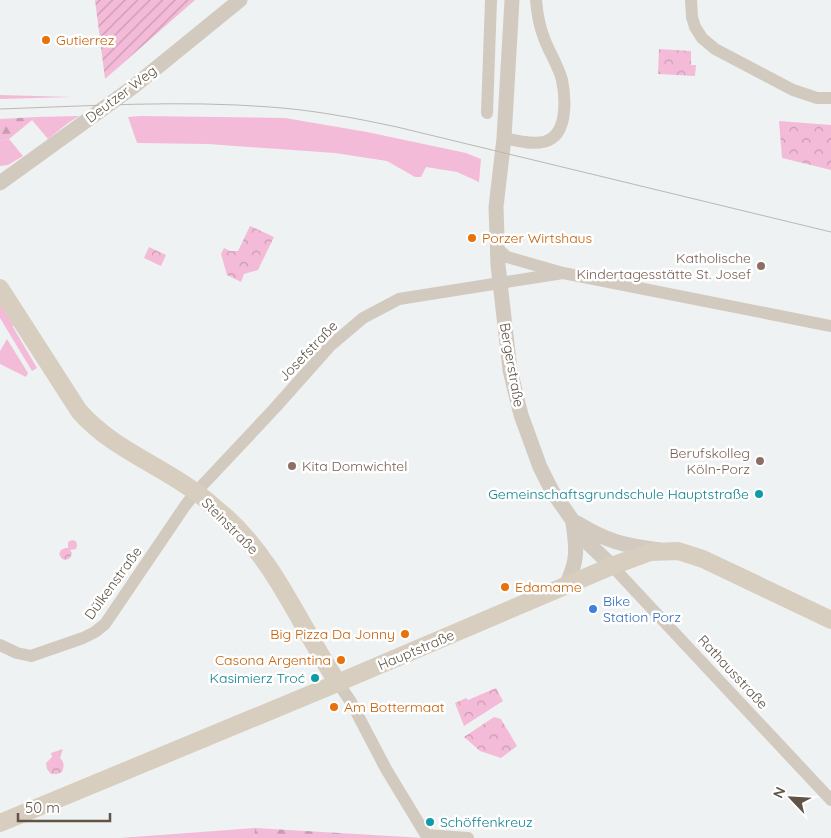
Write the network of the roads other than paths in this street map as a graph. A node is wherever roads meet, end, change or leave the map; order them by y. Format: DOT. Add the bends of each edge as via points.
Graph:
graph roads {
  1 [pos="240,0"];
  2 [pos="491,0"];
  3 [pos="512,0"];
  4 [pos="536,0"];
  5 [pos="691,0"];
  6 [pos="831,98"];
  7 [pos="487,114"];
  8 [pos="504,138"];
  9 [pos="0,183"];
  10 [pos="497,248"];
  11 [pos="563,273"];
  12 [pos="499,284"];
  13 [pos="0,288"];
  14 [pos="831,326"];
  15 [pos="196,492"];
  16 [pos="572,520"];
  17 [pos="664,550"];
  18 [pos="612,566"];
  19 [pos="565,587"];
  20 [pos="831,620"];
  21 [pos="0,645"];
  22 [pos="338,683"];
  23 [pos="831,800"];
  24 [pos="0,824"];
  25 [pos="468,838"];
  1 -- 9 [label="street, Deutzer Weg" via="133,87"];
  2 -- 7 [label="street"];
  3 -- 8 [label="street, Bergerstraße"];
  4 -- 8 [label="street" via="544,38 562,80 563,123 557,135 549,140 534,143"];
  5 -- 6 [label="street" via="694,27 715,48 793,90 817,98"];
  8 -- 10 [label="street, Bergerstraße" via="496,202"];
  10 -- 11 [label="street, Josefstraße" via="507,257"];
  10 -- 12 [label="street, Bergerstraße"];
  11 -- 12 [label="street, Josefstraße"];
  11 -- 14 [label="street, Josefstraße"];
  12 -- 15 [label="street, Josefstraße" via="399,299 363,318 330,346"];
  12 -- 16 [label="street, Bergerstraße" via="510,370 521,415 540,467"];
  13 -- 15 [label="main road, Steinstraße" via="91,425"];
  15 -- 21 [label="street, Dülkenstraße" via="111,616 95,632 31,656"];
  15 -- 22 [label="main road, Steinstraße" via="256,549"];
  16 -- 17 [label="street" via="616,542"];
  16 -- 18 [label="street, Bergerstraße" via="589,544"];
  16 -- 19 [label="street" via="576,560"];
  17 -- 18 [label="main road, Hauptstraße"];
  17 -- 20 [label="main road, Hauptstraße" via="703,559"];
  18 -- 19 [label="main road, Hauptstraße"];
  18 -- 23 [label="street, Rathausstraße"];
  19 -- 22 [label="main road, Hauptstraße"];
  22 -- 24 [label="main road, Hauptstraße"];
  22 -- 25 [label="street, Steinstraße" via="352,702 386,769 426,835"];
}
